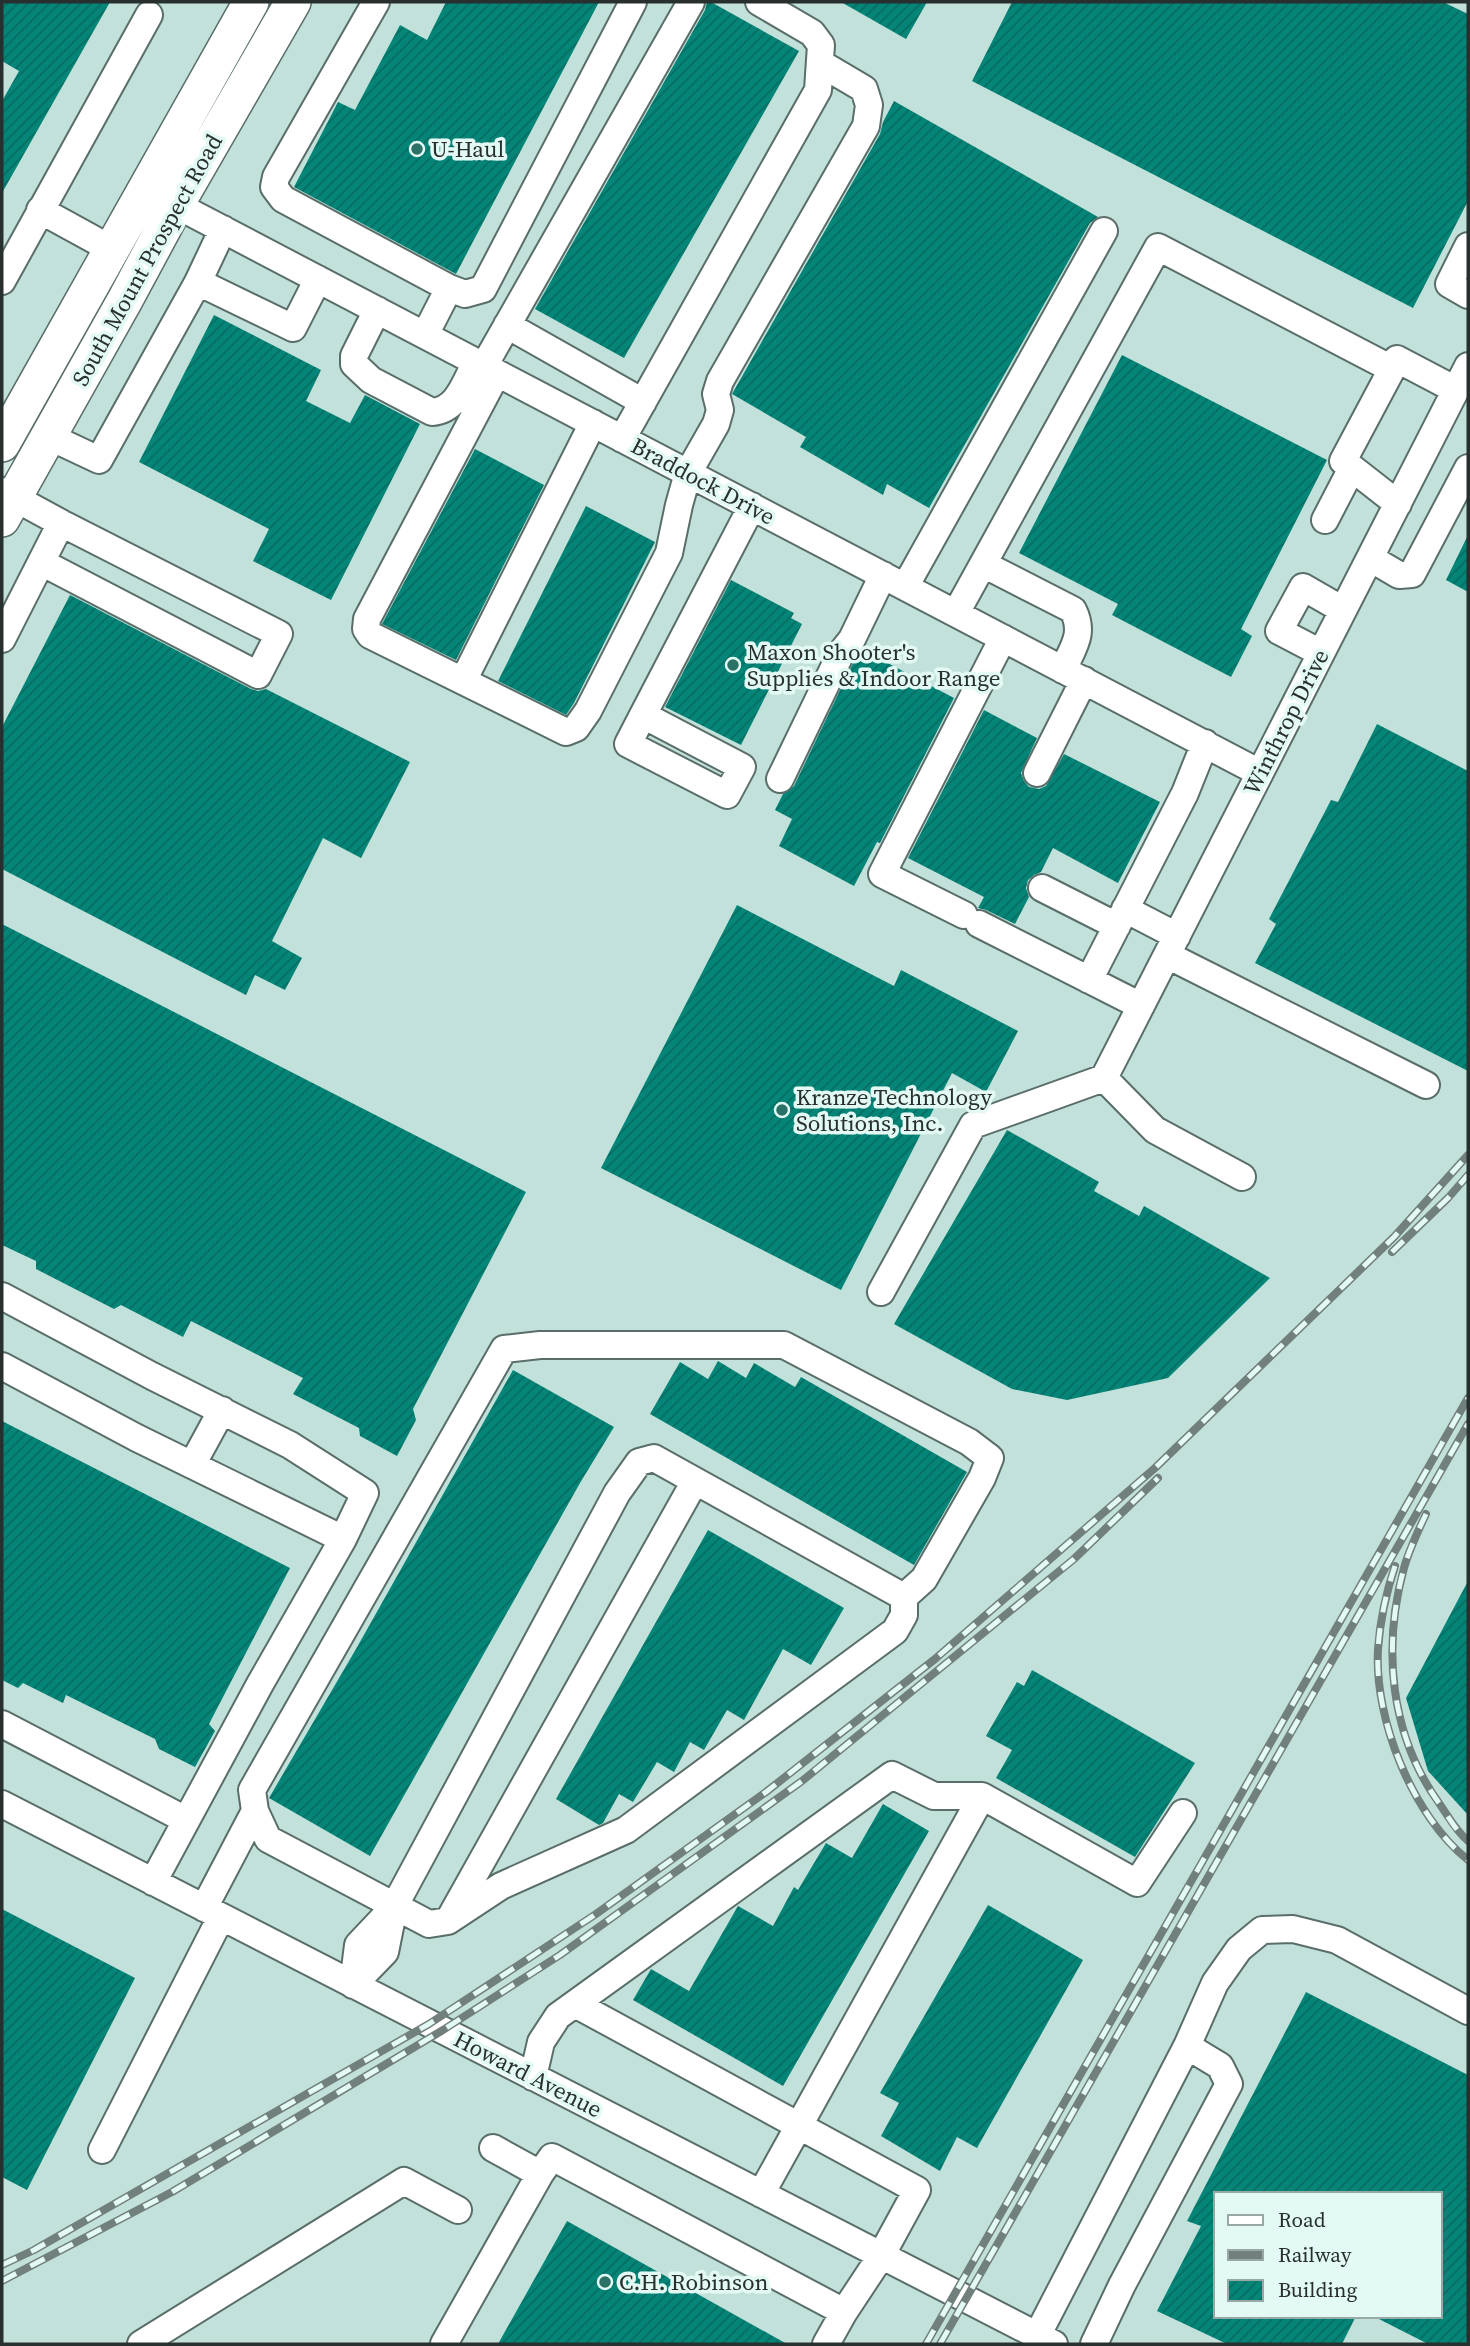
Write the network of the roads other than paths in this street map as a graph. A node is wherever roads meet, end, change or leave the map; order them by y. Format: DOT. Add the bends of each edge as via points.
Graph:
graph roads {
  1 [pos="251,2"];
  2 [pos="293,2"];
  3 [pos="376,2"];
  4 [pos="633,2"];
  5 [pos="691,2"];
  6 [pos="759,2"];
  7 [pos="149,15"];
  8 [pos="820,63"];
  9 [pos="145,189"];
  10 [pos="176,205"];
  11 [pos="40,210"];
  12 [pos="223,229"];
  13 [pos="1104,231"];
  14 [pos="1468,246"];
  15 [pos="111,249"];
  16 [pos="318,279"];
  17 [pos="2,281"];
  18 [pos="198,282"];
  19 [pos="449,288"];
  20 [pos="1468,295"];
  21 [pos="377,310"];
  22 [pos="507,326"];
  23 [pos="425,335"];
  24 [pos="1468,366"];
  25 [pos="486,367"];
  26 [pos="1392,369"];
  27 [pos="1459,397"];
  28 [pos="643,402"];
  29 [pos="593,423"];
  30 [pos="47,436"];
  31 [pos="622,439"];
  32 [pos="2,444"];
  33 [pos="1352,468"];
  34 [pos="1468,468"];
  35 [pos="688,473"];
  36 [pos="5,502"];
  37 [pos="1398,504"];
  38 [pos="752,506"];
  39 [pos="1325,520"];
  40 [pos="61,523"];
  41 [pos="1370,558"];
  42 [pos="41,562"];
  43 [pos="983,564"];
  44 [pos="895,581"];
  45 [pos="1343,610"];
  46 [pos="956,613"];
  47 [pos="1003,638"];
  48 [pos="2,639"];
  49 [pos="1321,653"];
  50 [pos="1074,675"];
  51 [pos="463,681"];
  52 [pos="1205,744"];
  53 [pos="1037,773"];
  54 [pos="1260,773"];
  55 [pos="780,779"];
  56 [pos="727,795"];
  57 [pos="1042,888"];
  58 [pos="1121,918"];
  59 [pos="1172,946"];
  60 [pos="1089,980"];
  61 [pos="1141,1006"];
  62 [pos="1104,1078"];
  63 [pos="1426,1085"];
  64 [pos="1241,1177"];
  65 [pos="881,1292"];
  66 [pos="2,1296"];
  67 [pos="2,1366"];
  68 [pos="222,1410"];
  69 [pos="192,1465"];
  70 [pos="695,1481"];
  71 [pos="343,1539"];
  72 [pos="905,1597"];
  73 [pos="2,1724"];
  74 [pos="982,1796"];
  75 [pos="2,1804"];
  76 [pos="255,1811"];
  77 [pos="1183,1814"];
  78 [pos="186,1820"];
  79 [pos="153,1882"];
  80 [pos="394,1907"];
  81 [pos="212,1912"];
  82 [pos="448,1921"];
  83 [pos="354,1985"];
  84 [pos="575,2004"];
  85 [pos="1468,2011"];
  86 [pos="1187,2046"];
  87 [pos="533,2077"];
  88 [pos="798,2127"];
  89 [pos="493,2148"];
  90 [pos="102,2150"];
  91 [pos="540,2174"];
  92 [pos="761,2194"];
  93 [pos="458,2210"];
  94 [pos="881,2256"];
  95 [pos="844,2312"];
  96 [pos="1046,2340"];
  97 [pos="141,2344"];
  98 [pos="444,2344"];
  99 [pos="826,2344"];
  100 [pos="1094,2344"];
  1 -- 9 [label="main road, South Mount Prospect Road"];
  2 -- 10 [label="main road, South Mount Prospect Road"];
  3 -- 19 [label="street" via="274,187 283,199"];
  4 -- 19 [label="street" via="483,289 465,294"];
  5 -- 22 [label="street"];
  6 -- 8 [label="street" via="812,33 821,45"];
  7 -- 11 [label="street"];
  8 -- 28 [label="street" via="818,90"];
  8 -- 35 [label="street" via="864,89 869,105 866,126 720,382 716,424"];
  9 -- 10 [label="street, Braddock Drive"];
  9 -- 15 [label="main road, South Mount Prospect Road"];
  10 -- 12 [label="street, Braddock Drive"];
  10 -- 30 [label="main road, South Mount Prospect Road"];
  11 -- 15 [label="street"];
  11 -- 17 [label="street"];
  12 -- 16 [label="street, Braddock Drive"];
  12 -- 18 [label="street"];
  13 -- 44 [label="street"];
  14 -- 20 [label="street" via="1449,284"];
  15 -- 32 [label="main road, South Mount Prospect Road"];
  16 -- 18 [label="street" via="293,328"];
  16 -- 21 [label="street, Braddock Drive"];
  18 -- 30 [label="street" via="99,460"];
  19 -- 23 [label="street"];
  21 -- 23 [label="street, Braddock Drive"];
  21 -- 25 [label="street" via="354,364 371,380 432,412 442,411 457,399"];
  22 -- 25 [label="street"];
  22 -- 28 [label="street"];
  23 -- 25 [label="street, Braddock Drive"];
  24 -- 27 [label="street, Winthrop Drive"];
  25 -- 29 [label="street, Braddock Drive"];
  25 -- 51 [label="street" via="477,412 366,629"];
  26 -- 27 [label="street" via="1397,359"];
  26 -- 33 [label="street" via="1343,461"];
  26 -- 43 [label="street" via="1158,247"];
  27 -- 37 [label="street, Winthrop Drive"];
  28 -- 31 [label="street"];
  29 -- 31 [label="street, Braddock Drive"];
  29 -- 51 [label="street"];
  30 -- 36 [label="main road, South Mount Prospect Road"];
  31 -- 35 [label="street, Braddock Drive"];
  33 -- 37 [label="street"];
  33 -- 39 [label="street"];
  34 -- 41 [label="street" via="1412,574 1399,575"];
  35 -- 38 [label="street, Braddock Drive"];
  35 -- 51 [label="street" via="670,553 576,728 566,732"];
  36 -- 40 [label="street"];
  37 -- 41 [label="street, Winthrop Drive"];
  38 -- 44 [label="street, Braddock Drive"];
  38 -- 56 [label="street" via="628,744"];
  40 -- 42 [label="street"];
  40 -- 42 [label="street" via="279,634 258,675"];
  41 -- 45 [label="street, Winthrop Drive"];
  42 -- 48 [label="street"];
  43 -- 46 [label="street"];
  43 -- 50 [label="street" via="1073,610 1079,623"];
  44 -- 46 [label="street, Braddock Drive"];
  44 -- 55 [label="street" via="841,653"];
  45 -- 49 [label="street, Winthrop Drive"];
  45 -- 49 [label="street" via="1303,587 1279,631"];
  46 -- 47 [label="street, Braddock Drive"];
  47 -- 50 [label="street, Braddock Drive"];
  47 -- 60 [label="street" via="882,874"];
  49 -- 54 [label="street, Winthrop Drive"];
  50 -- 52 [label="street, Braddock Drive"];
  50 -- 53 [label="street"];
  52 -- 54 [label="street, Braddock Drive"];
  52 -- 58 [label="street"];
  54 -- 59 [label="street, Winthrop Drive"];
  57 -- 58 [label="street"];
  58 -- 59 [label="street"];
  58 -- 60 [label="street"];
  59 -- 61 [label="street, Winthrop Drive"];
  59 -- 63 [label="street"];
  60 -- 61 [label="street"];
  61 -- 62 [label="street, Winthrop Drive"];
  62 -- 64 [label="street" via="1155,1130"];
  62 -- 65 [label="street" via="973,1125"];
  66 -- 68 [label="street"];
  67 -- 69 [label="street"];
  68 -- 69 [label="street"];
  68 -- 71 [label="street" via="290,1445 365,1493"];
  69 -- 71 [label="street"];
  70 -- 72 [label="street"];
  70 -- 80 [label="street" via="654,1458 639,1462 617,1493"];
  70 -- 82 [label="street"];
  71 -- 78 [label="street"];
  72 -- 76 [label="street" via="924,1579 982,1478 989,1458 969,1442 783,1345 504,1349 252,1790"];
  72 -- 82 [label="street" via="904,1615 895,1631 626,1830 501,1886"];
  73 -- 78 [label="street"];
  74 -- 77 [label="street" via="1138,1883"];
  74 -- 84 [label="street" via="934,1796 892,1775"];
  74 -- 88 [label="street"];
  75 -- 79 [label="street, Howard Avenue"];
  76 -- 80 [label="street" via="268,1839"];
  76 -- 81 [label="street"];
  78 -- 79 [label="street"];
  79 -- 81 [label="street, Howard Avenue"];
  80 -- 82 [label="street" via="429,1924"];
  80 -- 83 [label="street" via="385,1952"];
  81 -- 83 [label="street, Howard Avenue"];
  81 -- 90 [label="street"];
  83 -- 87 [label="street, Howard Avenue"];
  84 -- 87 [label="street" via="558,2016 541,2042"];
  84 -- 88 [label="street"];
  85 -- 86 [label="street" via="1337,1940 1293,1929 1262,1930 1239,1949 1215,1983"];
  86 -- 96 [label="street"];
  86 -- 100 [label="street" via="1220,2066 1229,2084"];
  87 -- 92 [label="street, Howard Avenue"];
  88 -- 92 [label="street"];
  88 -- 94 [label="street" via="917,2190"];
  89 -- 91 [label="street"];
  91 -- 95 [label="street" via="552,2157"];
  91 -- 98 [label="street"];
  92 -- 94 [label="street, Howard Avenue"];
  93 -- 97 [label="street" via="404,2181"];
  94 -- 95 [label="street"];
  94 -- 96 [label="street, Howard Avenue"];
  95 -- 99 [label="street"];
}
